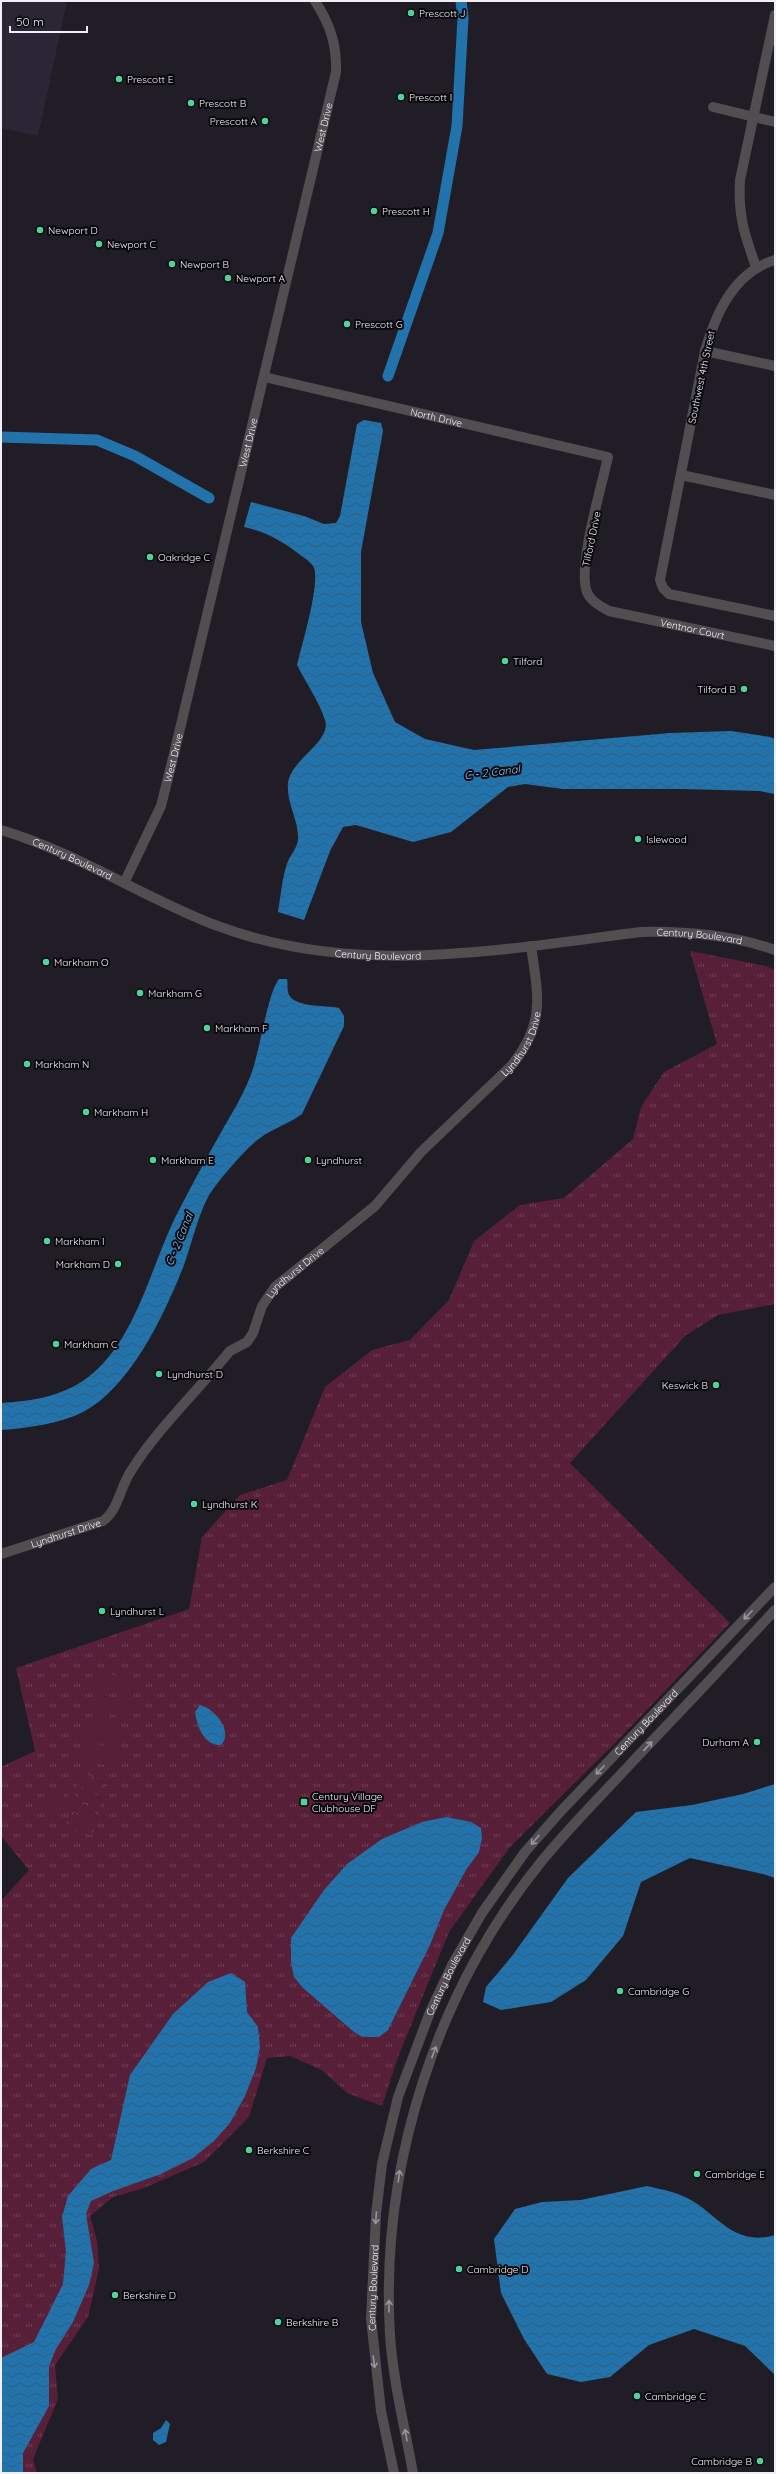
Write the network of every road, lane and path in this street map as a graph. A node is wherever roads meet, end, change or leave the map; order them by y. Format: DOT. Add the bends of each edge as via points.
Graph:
graph roads {
  1 [pos="315,1"];
  2 [pos="775,15"];
  3 [pos="713,107"];
  4 [pos="753,118"];
  5 [pos="775,122"];
  6 [pos="775,260"];
  7 [pos="756,267"];
  8 [pos="705,351"];
  9 [pos="775,366"];
  10 [pos="264,377"];
  11 [pos="608,457"];
  12 [pos="681,475"];
  13 [pos="775,495"];
  14 [pos="609,611"];
  15 [pos="775,616"];
  16 [pos="775,646"];
  17 [pos="1,830"];
  18 [pos="125,881"];
  19 [pos="531,946"];
  20 [pos="775,950"];
  21 [pos="1,1554"];
  22 [pos="775,1587"];
  23 [pos="775,1610"];
  24 [pos="394,2473"];
  25 [pos="413,2473"];
  1 -- 10 [label="street, West Drive" via="331,31 336,72"];
  2 -- 4 [label="street"];
  3 -- 4 [label="street"];
  4 -- 5 [label="street"];
  4 -- 7 [label="street" via="740,180 739,204 741,225"];
  6 -- 7 [label="street"];
  7 -- 8 [label="street, Southwest 4th Street" via="720,307"];
  8 -- 9 [label="street"];
  8 -- 12 [label="street, Southwest 4th Street"];
  10 -- 11 [label="street, North Drive"];
  10 -- 18 [label="street, West Drive" via="161,806"];
  11 -- 14 [label="street, Tilford Drive" via="584,570 587,593"];
  12 -- 13 [label="street"];
  12 -- 15 [label="street, Southwest 4th Street" via="660,574 663,588 669,594"];
  14 -- 16 [label="street, Ventnor Court"];
  17 -- 18 [label="street, Century Boulevard"];
  18 -- 19 [label="street, Century Boulevard" via="174,907 224,928 290,946 334,954 389,957"];
  19 -- 20 [label="street, Century Boulevard" via="641,932 674,931 731,939"];
  19 -- 21 [label="street, Lyndhurst Drive" via="537,1015 533,1034 512,1065 421,1152 375,1206 275,1287 262,1306 248,1342 230,1351 138,1459 110,1516 103,1521"];
  22 -- 24 [label="street, Century Boulevard, one-way" via="560,1810 525,1852 482,1913 452,1965 430,2012 398,2097 382,2164 376,2214 371,2319 381,2411"];
  25 -- 23 [label="street, Century Boulevard, one-way" via="391,2339 389,2307 394,2215 409,2131 447,2019 468,1974 498,1923 540,1863"];
}
